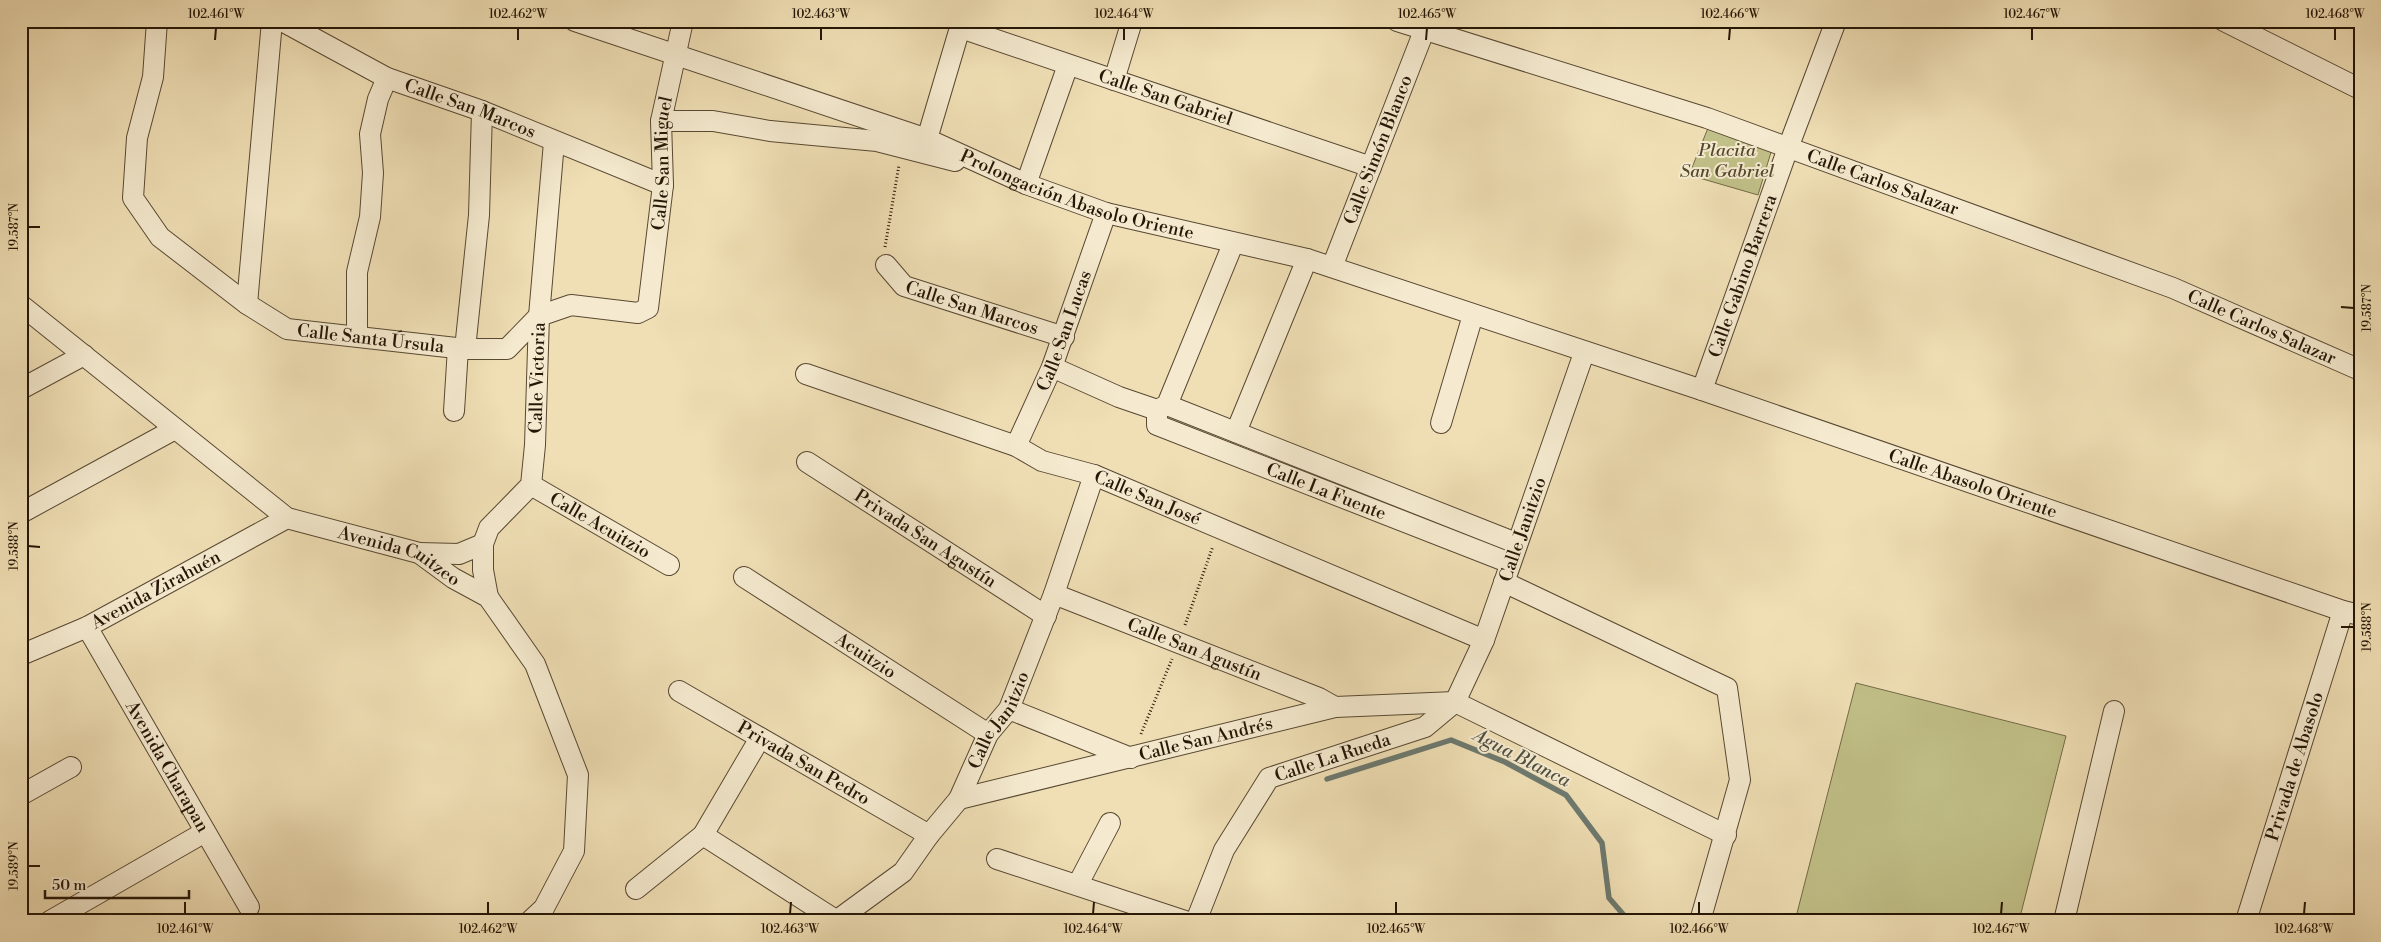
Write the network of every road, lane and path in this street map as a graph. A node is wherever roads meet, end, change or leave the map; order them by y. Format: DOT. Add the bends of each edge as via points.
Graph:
graph roads {
  1 [pos="157,21"];
  2 [pos="272,21"];
  3 [pos="282,21"];
  4 [pos="576,21"];
  5 [pos="683,21"];
  6 [pos="1132,21"];
  7 [pos="1397,21"];
  8 [pos="1836,21"];
  9 [pos="2224,21"];
  10 [pos="962,25"];
  11 [pos="1424,31"];
  12 [pos="674,53"];
  13 [pos="1068,65"];
  14 [pos="387,78"];
  15 [pos="1114,80"];
  16 [pos="2360,89"];
  17 [pos="482,111"];
  18 [pos="661,121"];
  19 [pos="927,139"];
  20 [pos="554,142"];
  21 [pos="1788,148"];
  22 [pos="903,149"];
  23 [pos="1371,167"];
  24 [pos="1001,172"];
  25 [pos="1026,184"];
  26 [pos="664,185"];
  27 [pos="1106,213"];
  28 [pos="1233,244"];
  29 [pos="1307,259"];
  30 [pos="886,265"];
  31 [pos="1332,267"];
  32 [pos="247,304"];
  33 [pos="21,305"];
  34 [pos="1473,315"];
  35 [pos="539,316"];
  36 [pos="357,336"];
  37 [pos="1064,337"];
  38 [pos="461,349"];
  39 [pos="1584,353"];
  40 [pos="84,355"];
  41 [pos="1052,367"];
  42 [pos="2360,370"];
  43 [pos="806,374"];
  44 [pos="21,389"];
  45 [pos="1702,390"];
  46 [pos="1162,408"];
  47 [pos="454,411"];
  48 [pos="1441,423"];
  49 [pos="175,429"];
  50 [pos="1236,432"];
  51 [pos="1016,446"];
  52 [pos="807,462"];
  53 [pos="1335,471"];
  54 [pos="1094,475"];
  55 [pos="531,485"];
  56 [pos="1326,491"];
  57 [pos="21,513"];
  58 [pos="287,518"];
  59 [pos="1516,543"];
  60 [pos="483,544"];
  61 [pos="419,553"];
  62 [pos="669,565"];
  63 [pos="1507,573"];
  64 [pos="744,576"];
  65 [pos="1054,594"];
  66 [pos="488,597"];
  67 [pos="2352,613"];
  68 [pos="1046,616"];
  69 [pos="87,627"];
  70 [pos="1484,640"];
  71 [pos="21,655"];
  72 [pos="679,691"];
  73 [pos="1455,702"];
  74 [pos="1335,707"];
  75 [pos="1009,709"];
  76 [pos="2114,711"];
  77 [pos="988,734"];
  78 [pos="760,738"];
  79 [pos="1131,758"];
  80 [pos="72,767"];
  81 [pos="21,795"];
  82 [pos="959,799"];
  83 [pos="1110,823"];
  84 [pos="206,832"];
  85 [pos="703,835"];
  86 [pos="929,835"];
  87 [pos="1726,835"];
  88 [pos="997,858"];
  89 [pos="1078,884"];
  90 [pos="636,889"];
  91 [pos="249,906"];
  92 [pos="50,921"];
  93 [pos="530,921"];
  94 [pos="836,921"];
  95 [pos="1184,921"];
  96 [pos="1196,921"];
  97 [pos="1700,921"];
  98 [pos="2064,921"];
  99 [pos="2246,921"];
  1 -- 32 [label="street, Calle Santa Úrsula" via="153,77 137,138 133,198 160,237"];
  2 -- 32 [label="street"];
  3 -- 14 [label="street, Calle San Marcos"];
  4 -- 12 [label="street, Prolongación Abasolo Oriente"];
  5 -- 12 [label="street, Calle San Miguel"];
  6 -- 15 [label="street"];
  7 -- 11 [label="street, Calle Carlos Salazar"];
  8 -- 21 [label="street, Calle Gabino Barrera"];
  9 -- 16 [label="street"];
  10 -- 13 [label="street, Calle San Gabriel"];
  10 -- 19 [label="street"];
  11 -- 21 [label="street, Calle Carlos Salazar" via="1706,118"];
  11 -- 23 [label="street, Calle Simón Blanco"];
  12 -- 18 [label="street, Calle San Miguel"];
  12 -- 19 [label="street, Prolongación Abasolo Oriente"];
  13 -- 15 [label="street, Calle San Gabriel"];
  13 -- 25 [label="street"];
  14 -- 17 [label="street, Calle San Marcos"];
  14 -- 36 [label="street" via="378,99 370,134 373,174 370,218 357,272"];
  15 -- 23 [label="street, Calle San Gabriel"];
  17 -- 20 [label="street, Calle San Marcos"];
  17 -- 38 [label="street" via="479,215"];
  18 -- 22 [label="street" via="713,120 770,132 877,141"];
  18 -- 26 [label="street, Calle San Miguel"];
  19 -- 24 [label="street, Prolongación Abasolo Oriente"];
  20 -- 26 [label="street, Calle San Marcos"];
  20 -- 35 [label="street, Calle Victoria"];
  21 -- 42 [label="street, Calle Carlos Salazar" via="2173,288"];
  21 -- 45 [label="street, Calle Gabino Barrera"];
  22 -- 24 [label="street"];
  22 -- 30 [label="path" via="884,239"];
  23 -- 31 [label="street, Calle Simón Blanco"];
  24 -- 25 [label="street, Prolongación Abasolo Oriente"];
  25 -- 27 [label="street, Prolongación Abasolo Oriente"];
  26 -- 35 [label="street, Calle San Miguel" via="648,308 638,313 571,305"];
  27 -- 28 [label="street, Prolongación Abasolo Oriente"];
  27 -- 37 [label="street, Calle San Lucas"];
  28 -- 29 [label="street, Prolongación Abasolo Oriente"];
  28 -- 46 [label="street"];
  29 -- 31 [label="street, Prolongación Abasolo Oriente"];
  29 -- 50 [label="street"];
  30 -- 37 [label="street, Calle San Marcos" via="904,286"];
  31 -- 34 [label="street, Prolongación Abasolo Oriente"];
  32 -- 36 [label="street, Calle Santa Úrsula" via="287,329"];
  33 -- 40 [label="street, Avenida Cuitzeo"];
  34 -- 39 [label="street, Prolongación Abasolo Oriente"];
  34 -- 48 [label="street"];
  35 -- 38 [label="street, Calle Santa Úrsula" via="507,349"];
  35 -- 55 [label="street, Calle Victoria"];
  36 -- 38 [label="street, Calle Santa Úrsula"];
  37 -- 41 [label="street, Calle San Lucas"];
  38 -- 47 [label="street"];
  39 -- 45 [label="street, Calle Abasolo Oriente"];
  39 -- 59 [label="street, Calle Janitzio"];
  40 -- 44 [label="street"];
  40 -- 49 [label="street, Avenida Cuitzeo"];
  41 -- 46 [label="street, Calle La Fuente" via="1119,397"];
  41 -- 51 [label="street, Calle San Lucas"];
  43 -- 51 [label="street, Calle San José"];
  45 -- 67 [label="street, Calle Abasolo Oriente"];
  46 -- 50 [label="street, Calle La Fuente"];
  46 -- 56 [label="street, Calle La Fuente" via="1157,424"];
  49 -- 57 [label="street"];
  49 -- 58 [label="street, Avenida Cuitzeo"];
  50 -- 53 [label="street, Calle La Fuente"];
  51 -- 54 [label="street, Calle San José" via="1042,461"];
  52 -- 68 [label="street, Privada San Agustín"];
  53 -- 56 [label="street"];
  53 -- 59 [label="street, Calle La Fuente"];
  54 -- 65 [label="street, Calle Janitzio"];
  54 -- 70 [label="street, Calle San José"];
  55 -- 60 [label="street" via="490,528"];
  55 -- 62 [label="street, Calle Acuitzio"];
  56 -- 63 [label="street, Calle La Fuente"];
  58 -- 61 [label="street, Avenida Cuitzeo"];
  58 -- 69 [label="street, Avenida Zirahuén"];
  59 -- 63 [label="street, Calle Janitzio"];
  60 -- 61 [label="street" via="459,554"];
  60 -- 66 [label="street"];
  61 -- 66 [label="street, Avenida Cuitzeo" via="453,578"];
  63 -- 70 [label="street, Calle Janitzio"];
  63 -- 87 [label="street, Calle La Fuente" via="1727,688 1740,780"];
  64 -- 77 [label="street, Acuitzio"];
  65 -- 68 [label="street, Calle Janitzio"];
  65 -- 74 [label="street, Calle San Agustín" via="1302,691"];
  66 -- 93 [label="street, Avenida Cuitzeo" via="535,664 578,775 574,851 544,908"];
  67 -- 99 [label="street, Privada de Abasolo"];
  68 -- 75 [label="street, Calle Janitzio"];
  69 -- 71 [label="street, Avenida Zirahuén"];
  69 -- 84 [label="street, Avenida Charapan"];
  70 -- 73 [label="street, Calle Janitzio"];
  72 -- 78 [label="street, Privada San Pedro"];
  73 -- 74 [label="street, Calle San Andrés"];
  73 -- 87 [label="street"];
  73 -- 96 [label="street, Calle La Rueda" via="1425,728 1269,778 1224,850"];
  74 -- 79 [label="street, Calle San Andrés"];
  75 -- 77 [label="street, Calle Janitzio"];
  75 -- 79 [label="street"];
  76 -- 98 [label="street"];
  77 -- 82 [label="street, Calle Janitzio"];
  78 -- 85 [label="street"];
  78 -- 86 [label="street, Privada San Pedro"];
  79 -- 82 [label="street, Calle San Andrés"];
  80 -- 81 [label="street"];
  82 -- 86 [label="street, Calle Janitzio"];
  83 -- 89 [label="street"];
  84 -- 91 [label="street, Avenida Charapan"];
  84 -- 92 [label="street"];
  85 -- 90 [label="street"];
  85 -- 94 [label="street"];
  86 -- 94 [label="street, Calle Janitzio" via="903,872"];
  87 -- 97 [label="street"];
  88 -- 89 [label="street"];
  89 -- 95 [label="street"];
}
